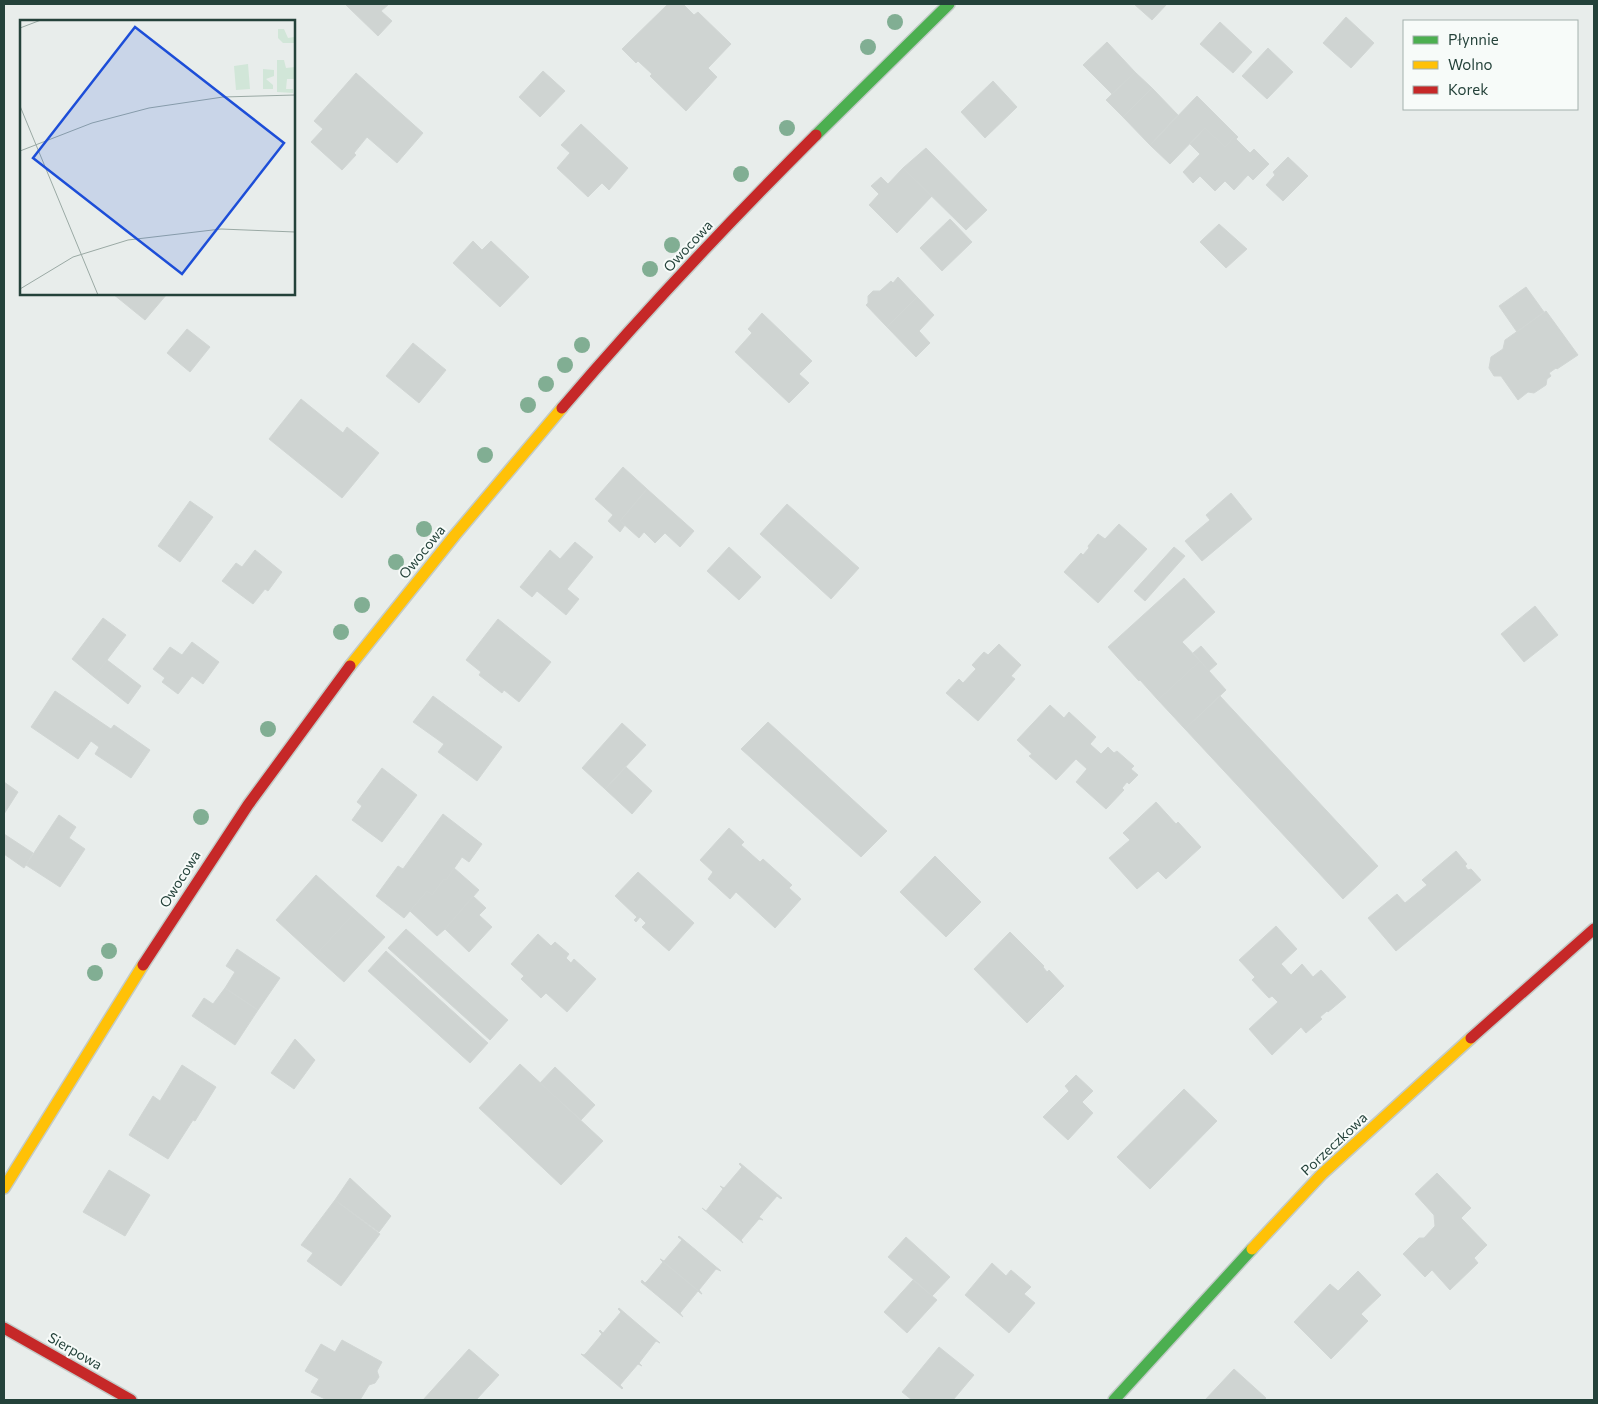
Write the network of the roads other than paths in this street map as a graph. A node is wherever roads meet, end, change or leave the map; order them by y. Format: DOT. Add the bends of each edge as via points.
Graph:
graph roads {
  1 [pos="949,4"];
  2 [pos="1594,929"];
  3 [pos="4,1188"];
  4 [pos="4,1328"];
  5 [pos="132,1400"];
  6 [pos="1114,1400"];
  1 -- 3 [label="street, Owocowa" via="706,247 514,463 374,635 284,754 209,861"];
  2 -- 6 [label="street, Porzeczkowa" via="1322,1174"];
  4 -- 5 [label="street, Sierpowa"];
}
